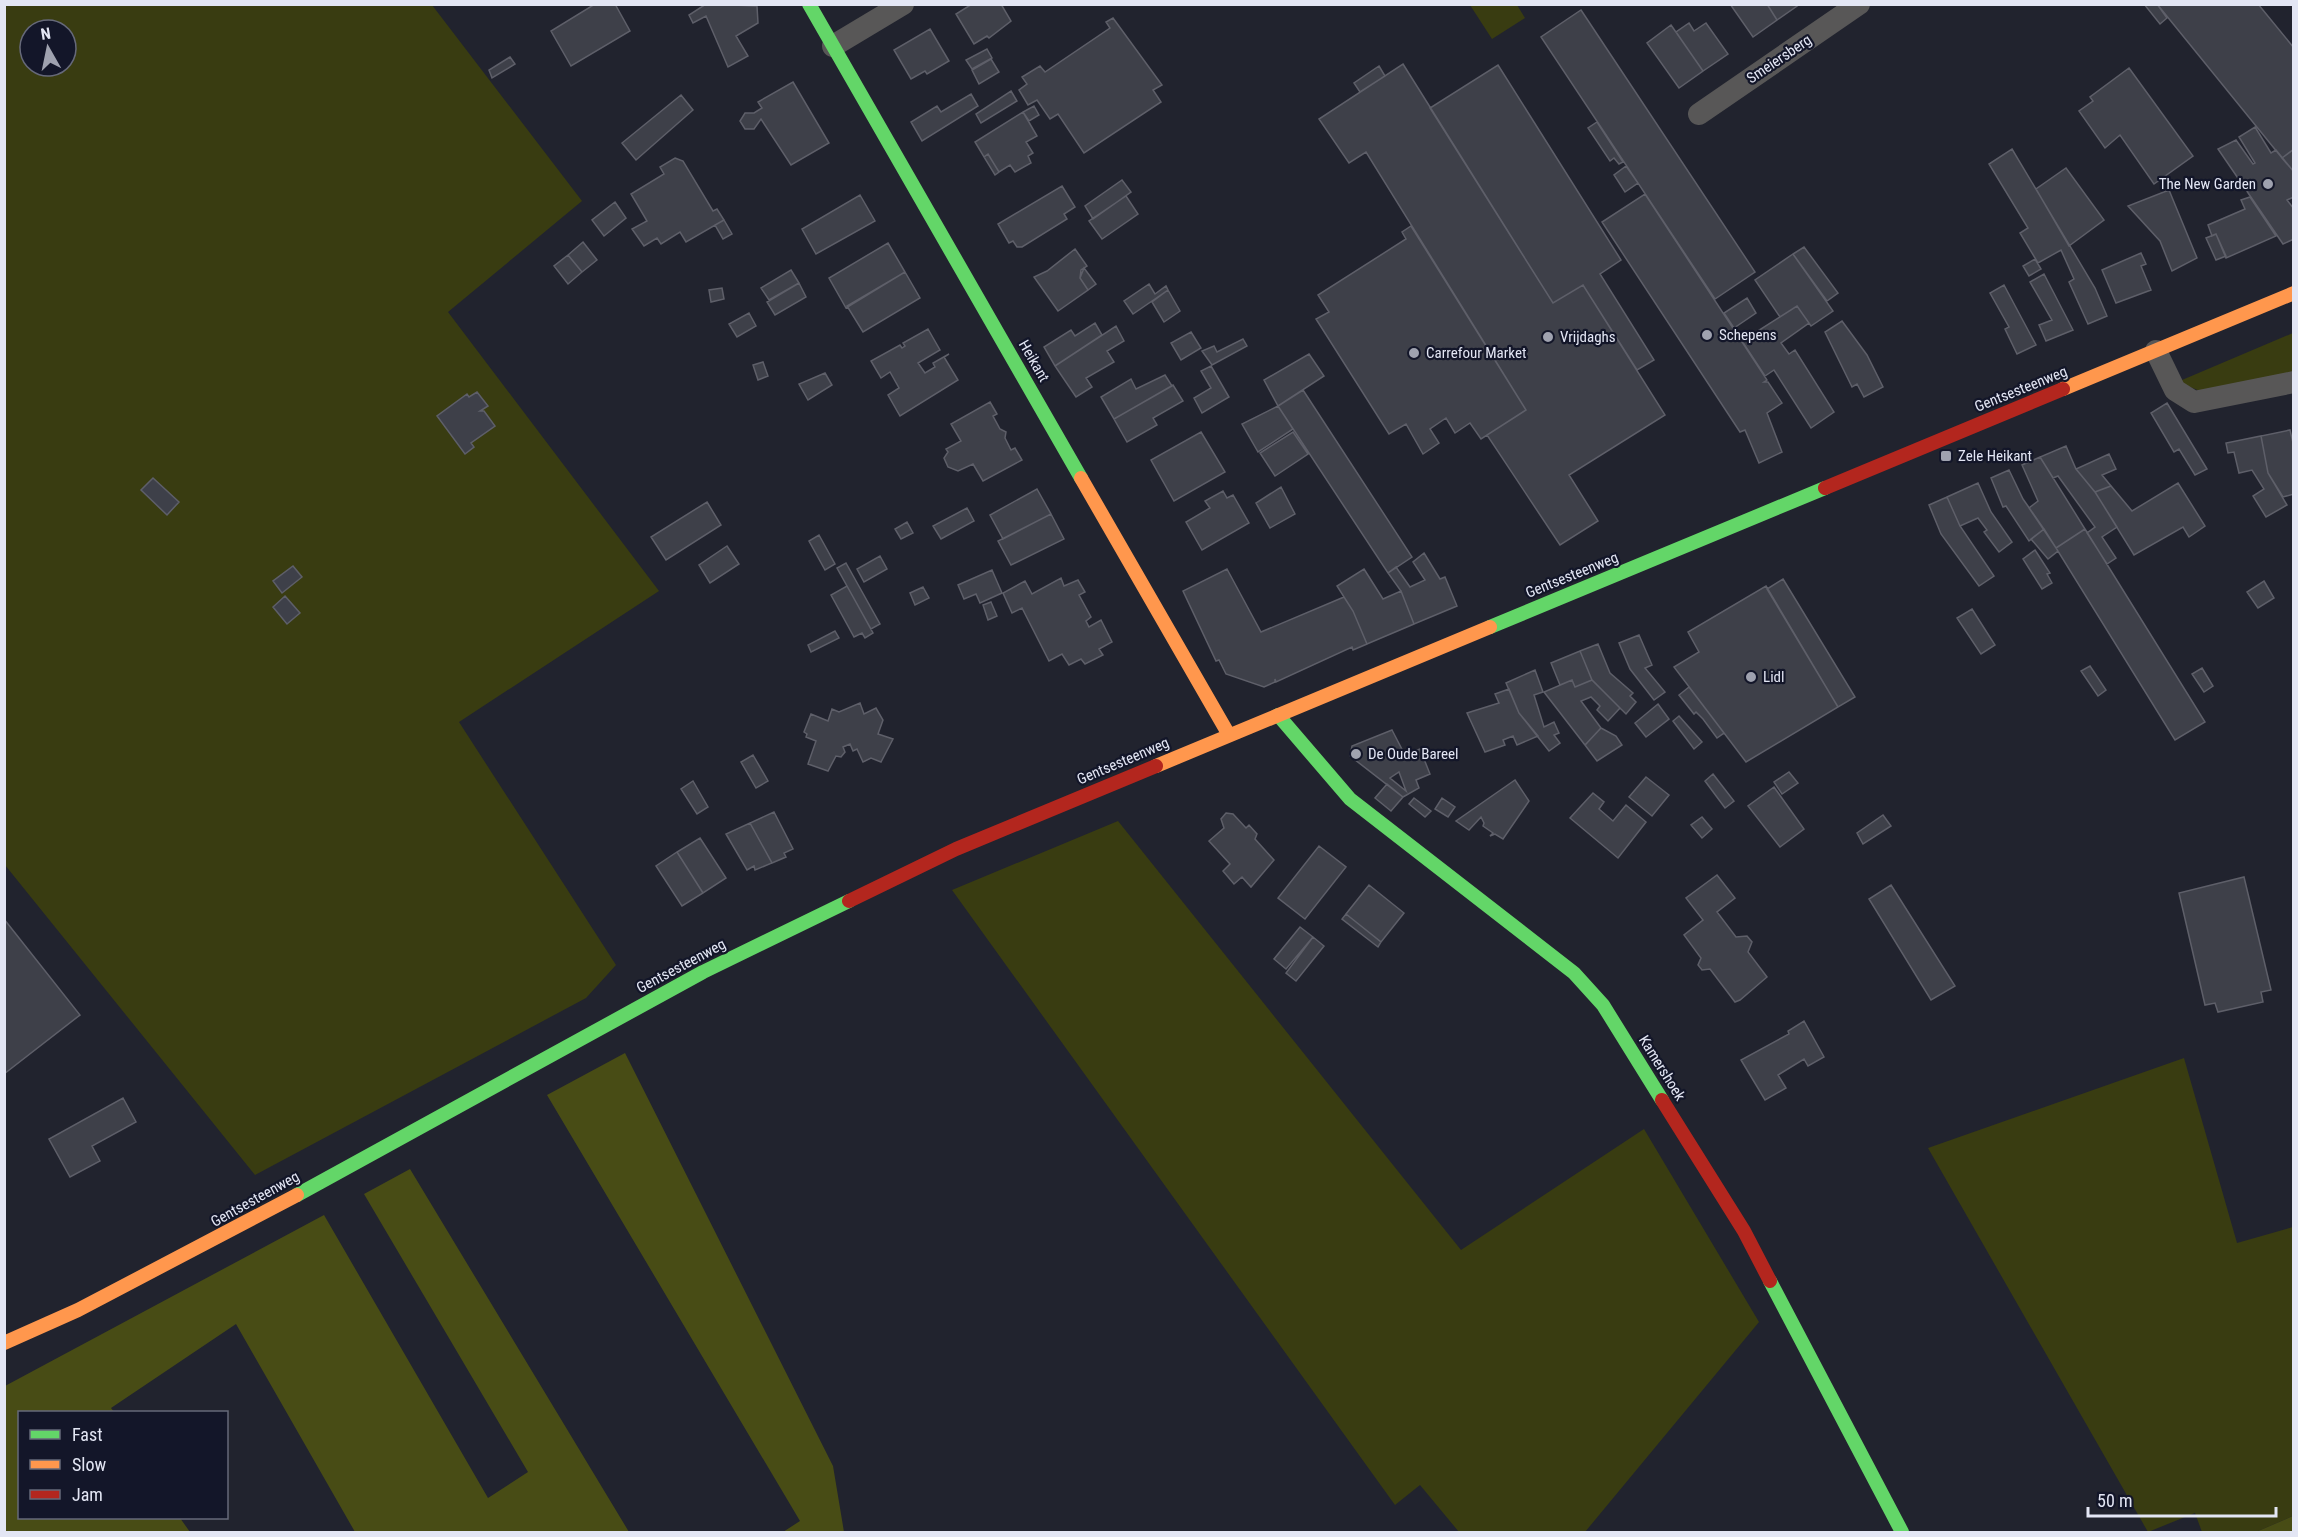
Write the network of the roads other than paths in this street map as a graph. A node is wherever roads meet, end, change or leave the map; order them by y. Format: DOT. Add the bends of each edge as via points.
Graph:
graph roads {
  1 [pos="809,4"];
  2 [pos="903,4"];
  3 [pos="1859,4"];
  4 [pos="833,46"];
  5 [pos="1699,114"];
  6 [pos="2294,293"];
  7 [pos="2156,351"];
  8 [pos="2294,382"];
  9 [pos="1278,715"];
  10 [pos="1229,735"];
  11 [pos="4,1343"];
  12 [pos="1902,1533"];
  1 -- 4 [label="main road, Heikant"];
  2 -- 4 [label="street"];
  3 -- 5 [label="street, Smeiersberg"];
  4 -- 10 [label="main road, Heikant"];
  6 -- 7 [label="main road, Gentsesteenweg"];
  7 -- 8 [label="street" via="2175,390 2194,402"];
  7 -- 9 [label="main road, Gentsesteenweg"];
  9 -- 10 [label="main road, Gentsesteenweg"];
  9 -- 12 [label="main road, Kamershoek" via="1350,799 1574,973 1603,1005 1744,1231"];
  10 -- 11 [label="main road, Gentsesteenweg" via="956,849 703,972 228,1233"];
}
